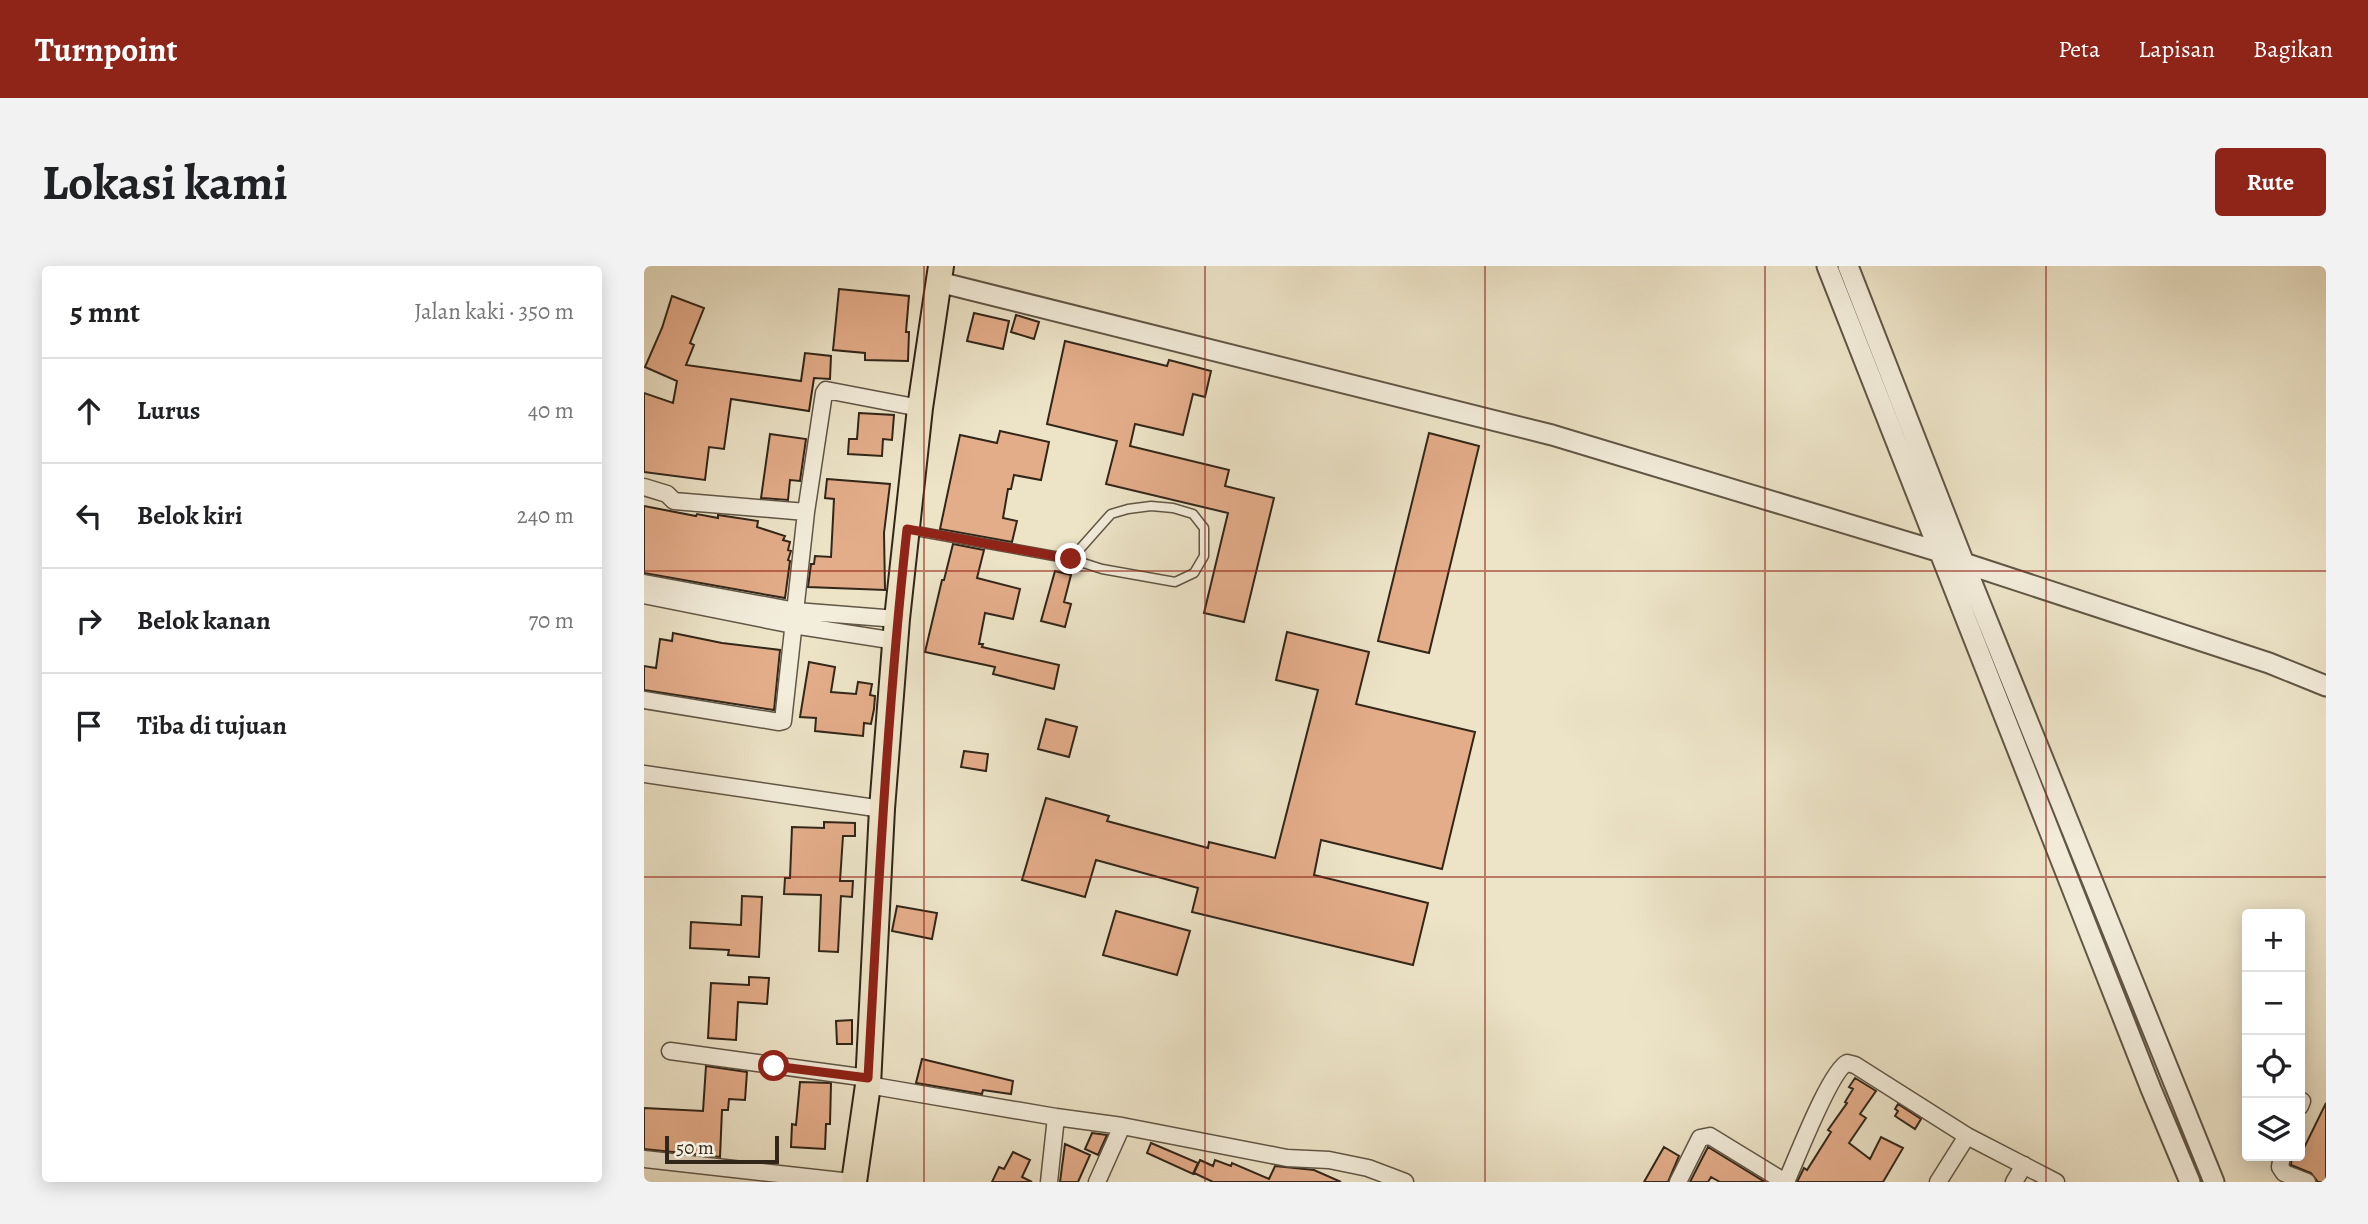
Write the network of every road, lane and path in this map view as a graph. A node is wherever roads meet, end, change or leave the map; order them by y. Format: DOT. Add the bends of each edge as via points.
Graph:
graph roads {
  1 [pos="1826,266"];
  2 [pos="1848,266"];
  3 [pos="940,274"];
  4 [pos="919,408"];
  5 [pos="644,487"];
  6 [pos="806,512"];
  7 [pos="907,529"];
  8 [pos="1937,551"];
  9 [pos="1071,559"];
  10 [pos="1964,563"];
  11 [pos="644,583"];
  12 [pos="644,595"];
  13 [pos="794,618"];
  14 [pos="897,630"];
  15 [pos="2326,686"];
  16 [pos="644,700"];
  17 [pos="644,775"];
  18 [pos="882,809"];
  19 [pos="670,1051"];
  20 [pos="868,1081"];
  21 [pos="1056,1117"];
  22 [pos="1122,1126"];
  23 [pos="1967,1136"];
  24 [pos="644,1159"];
  25 [pos="2281,1161"];
  26 [pos="2024,1165"];
  27 [pos="1365,1175"];
  28 [pos="853,1182"];
  29 [pos="1049,1182"];
  30 [pos="1097,1182"];
  31 [pos="1405,1182"];
  32 [pos="1678,1182"];
  33 [pos="1786,1182"];
  34 [pos="1937,1182"];
  35 [pos="2014,1182"];
  36 [pos="2056,1182"];
  37 [pos="2190,1182"];
  38 [pos="2214,1182"];
  39 [pos="2307,1182"];
  1 -- 8 [label="street"];
  2 -- 10 [label="street"];
  3 -- 4 [label="main road"];
  3 -- 8 [label="street" via="1552,435"];
  4 -- 6 [label="street" via="825,391"];
  4 -- 7 [label="main road"];
  5 -- 6 [label="street" via="674,501"];
  6 -- 13 [label="street"];
  7 -- 9 [label="lane"];
  7 -- 14 [label="main road"];
  8 -- 10 [label="street"];
  8 -- 37 [label="street"];
  9 -- 9 [label="lane" via="1175,582 1194,573 1204,556 1204,528 1194,514 1151,506 1128,509 1111,514"];
  10 -- 15 [label="street"];
  10 -- 38 [label="street"];
  11 -- 13 [label="street"];
  12 -- 13 [label="street"];
  13 -- 14 [label="street"];
  13 -- 14 [label="street"];
  13 -- 16 [label="street" via="781,722"];
  14 -- 18 [label="main road"];
  17 -- 18 [label="street"];
  18 -- 20 [label="main road"];
  19 -- 20 [label="street"];
  20 -- 21 [label="street"];
  20 -- 28 [label="main road"];
  21 -- 22 [label="street"];
  21 -- 29 [label="street"];
  22 -- 27 [label="street" via="1287,1158 1329,1160"];
  22 -- 30 [label="street"];
  23 -- 26 [label="street"];
  23 -- 33 [label="street" via="1847,1063 1840,1067 1822,1101"];
  23 -- 34 [label="street"];
  24 -- 28 [label="street"];
  25 -- 39 [label="street" via="2284,1173"];
  26 -- 35 [label="street"];
  26 -- 36 [label="street"];
  27 -- 31 [label="street"];
  32 -- 33 [label="street" via="1700,1138 1710,1136"];
}
